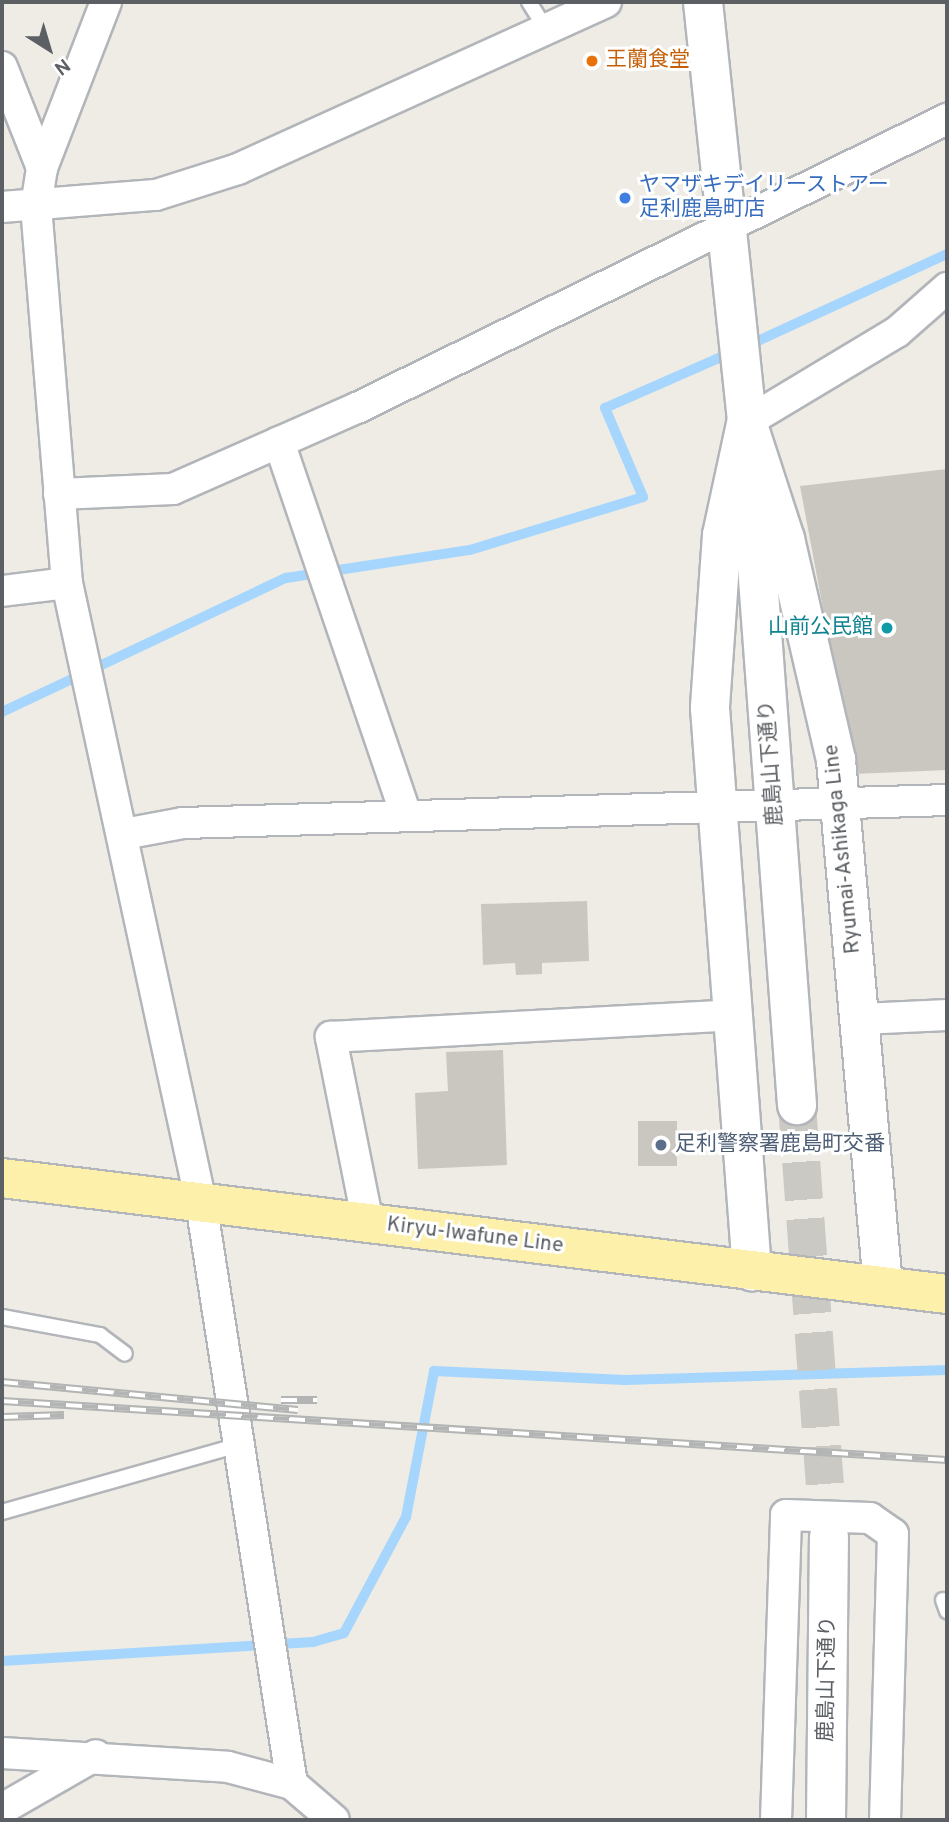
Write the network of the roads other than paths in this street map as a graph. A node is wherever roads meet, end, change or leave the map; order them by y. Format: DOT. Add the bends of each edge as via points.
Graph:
graph roads {
  1 [pos="106,2"];
  2 [pos="530,2"];
  3 [pos="606,2"];
  4 [pos="702,2"];
  5 [pos="546,29"];
  6 [pos="2,66"];
  7 [pos="947,119"];
  8 [pos="42,168"];
  9 [pos="36,206"];
  10 [pos="2,207"];
  11 [pos="727,230"];
  12 [pos="947,288"];
  13 [pos="747,422"];
  14 [pos="279,442"];
  15 [pos="59,494"];
  16 [pos="67,583"];
  17 [pos="2,591"];
  18 [pos="947,800"];
  19 [pos="775,802"];
  20 [pos="841,803"];
  21 [pos="717,806"];
  22 [pos="406,815"];
  23 [pos="124,834"];
  24 [pos="736,1014"];
  25 [pos="947,1015"];
  26 [pos="860,1019"];
  27 [pos="797,1105"];
  28 [pos="2,1178"];
  29 [pos="201,1203"];
  30 [pos="368,1223"];
  31 [pos="752,1271"];
  32 [pos="883,1286"];
  33 [pos="947,1294"];
  34 [pos="2,1317"];
  35 [pos="125,1354"];
  36 [pos="239,1445"];
  37 [pos="2,1512"];
  38 [pos="829,1537"];
  39 [pos="2,1753"];
  40 [pos="96,1755"];
  41 [pos="292,1784"];
  42 [pos="2,1810"];
  43 [pos="334,1820"];
  44 [pos="776,1820"];
  45 [pos="826,1820"];
  46 [pos="885,1820"];
  1 -- 8 [label="street"];
  2 -- 5 [label="lane"];
  3 -- 5 [label="street"];
  4 -- 11 [label="main road, Ryumai-Ashikaga Line"];
  5 -- 9 [label="street" via="238,169 156,195"];
  6 -- 8 [label="street"];
  7 -- 11 [label="street"];
  8 -- 9 [label="street"];
  9 -- 10 [label="street"];
  9 -- 15 [label="street"];
  11 -- 13 [label="main road, Ryumai-Ashikaga Line"];
  11 -- 14 [label="street"];
  12 -- 13 [label="street" via="897,331"];
  13 -- 19 [label="main road, 鹿島山下通り"];
  13 -- 20 [label="main road, Ryumai-Ashikaga Line" via="815,659"];
  13 -- 21 [label="main road, Ryumai-Ashikaga Line" via="722,535 710,708"];
  14 -- 15 [label="street" via="173,489"];
  14 -- 22 [label="street"];
  15 -- 16 [label="street"];
  16 -- 17 [label="street"];
  16 -- 23 [label="street" via="83,678"];
  18 -- 20 [label="street"];
  19 -- 20 [label="street"];
  19 -- 21 [label="street"];
  19 -- 27 [label="main road, 鹿島山下通り"];
  20 -- 26 [label="main road, Ryumai-Ashikaga Line"];
  21 -- 22 [label="street"];
  21 -- 24 [label="main road, Ryumai-Ashikaga Line"];
  22 -- 23 [label="street" via="183,822"];
  23 -- 29 [label="street"];
  24 -- 30 [label="street" via="331,1037"];
  24 -- 31 [label="main road, Ryumai-Ashikaga Line"];
  25 -- 26 [label="street"];
  26 -- 32 [label="main road, Ryumai-Ashikaga Line"];
  28 -- 29 [label="main road, Kiryu-Iwafune Line"];
  29 -- 30 [label="main road, Kiryu-Iwafune Line"];
  29 -- 36 [label="street"];
  30 -- 31 [label="main road, Kiryu-Iwafune Line"];
  31 -- 32 [label="main road, Kiryu-Iwafune Line"];
  32 -- 33 [label="main road, Kiryu-Iwafune Line"];
  34 -- 35 [label="lane" via="100,1335"];
  36 -- 37 [label="lane"];
  36 -- 41 [label="street"];
  38 -- 45 [label="main road, 鹿島山下通り"];
  39 -- 40 [label="street"];
  40 -- 41 [label="street" via="228,1767"];
  40 -- 42 [label="street"];
  41 -- 43 [label="street"];
  44 -- 46 [label="street" via="786,1515 870,1518 893,1534"];
}
